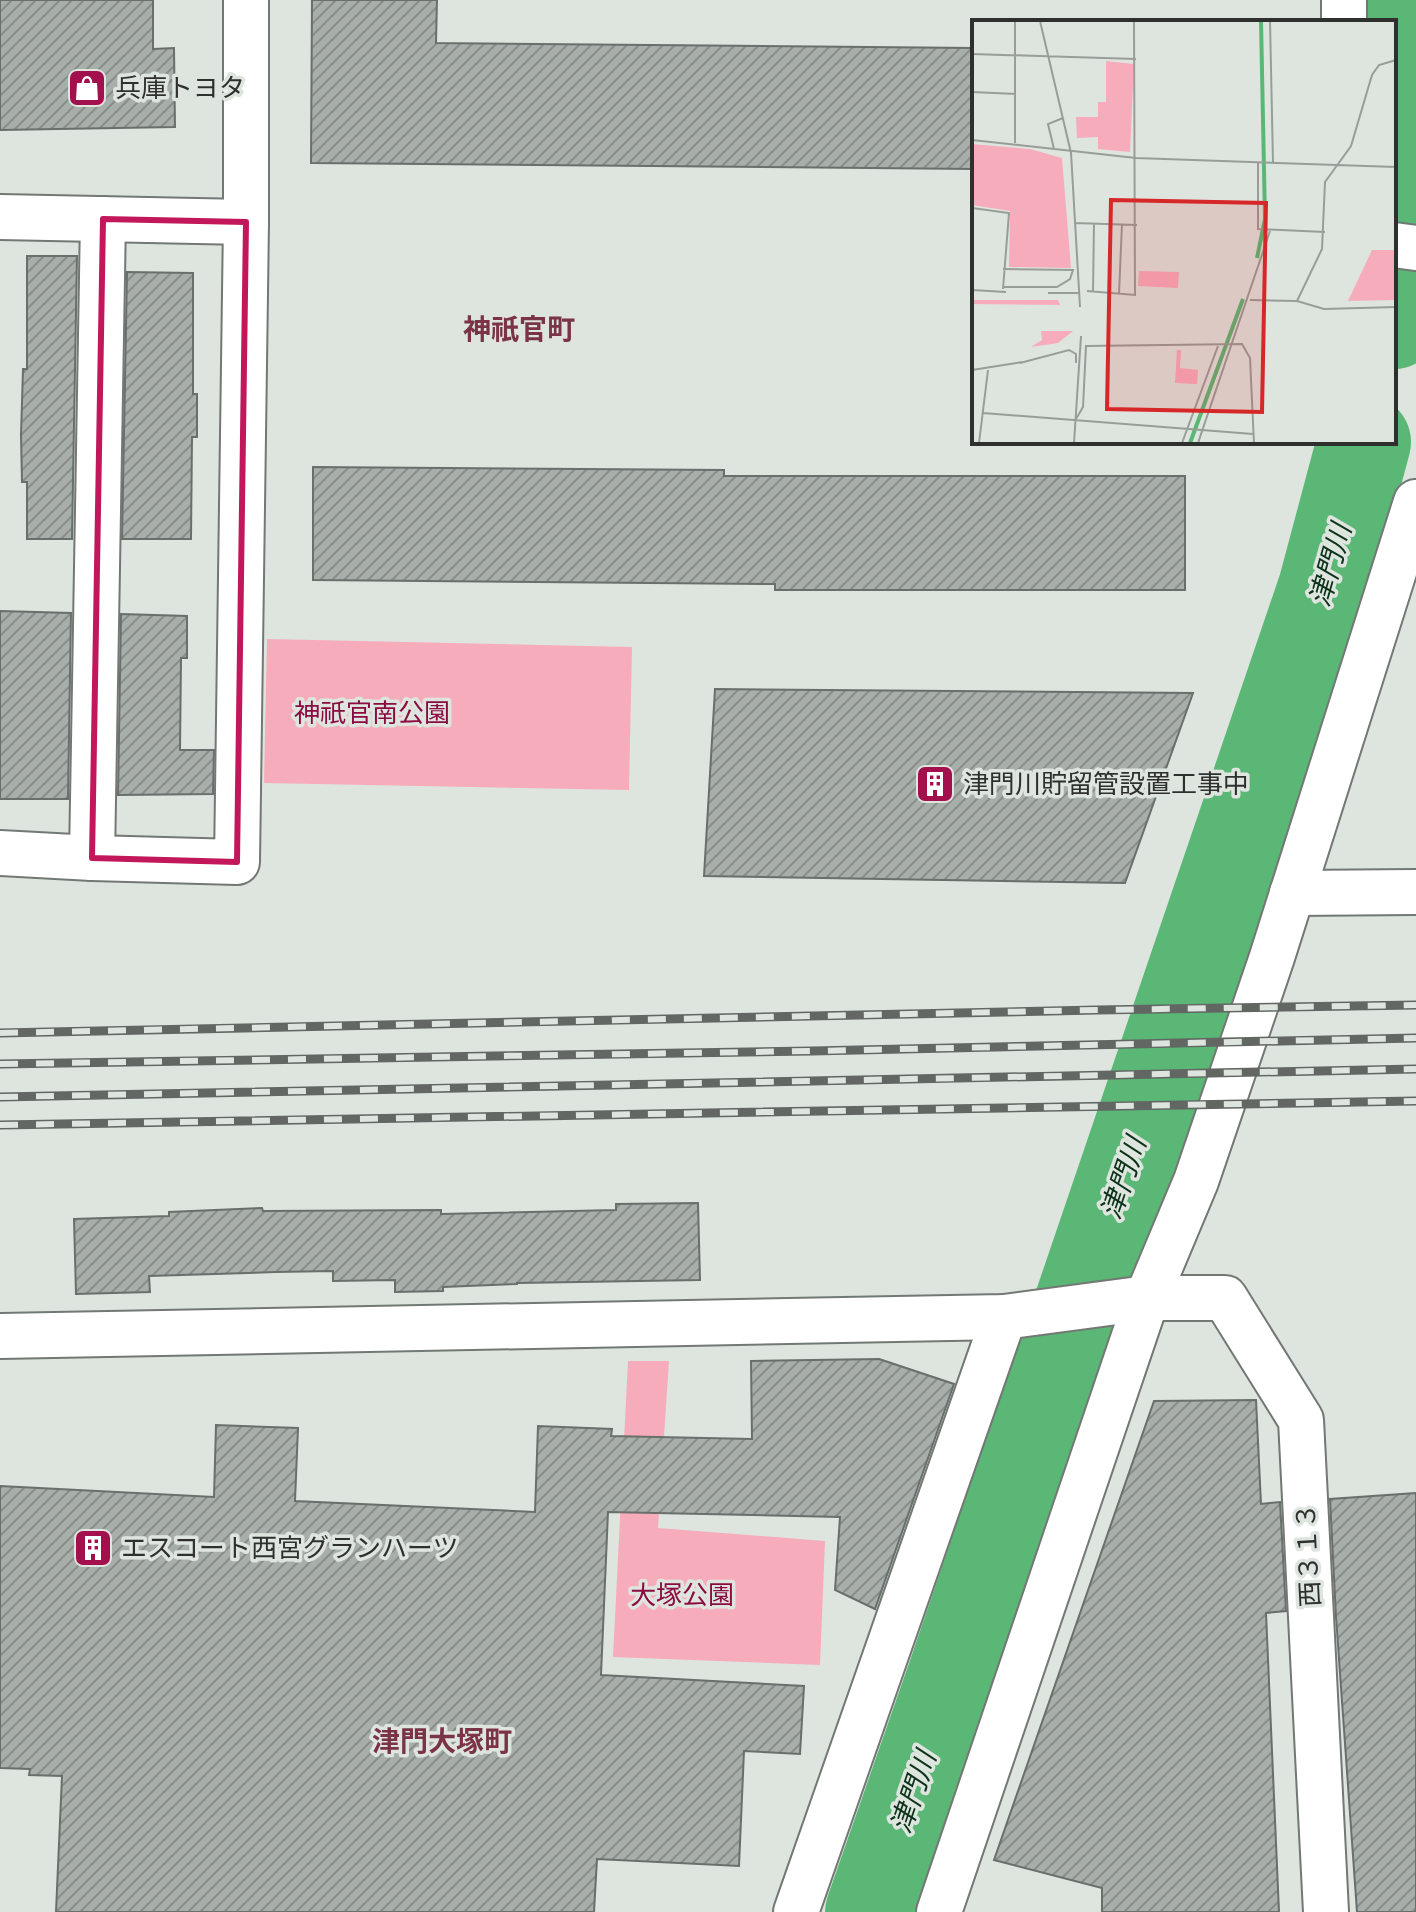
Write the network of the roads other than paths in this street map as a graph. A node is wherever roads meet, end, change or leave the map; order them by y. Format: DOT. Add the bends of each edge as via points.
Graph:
graph roads {
  1 [pos="246,0"];
  2 [pos="0,217"];
  3 [pos="103,219"];
  4 [pos="246,222"];
  5 [pos="1396,245"];
  6 [pos="1416,248"];
  7 [pos="1416,502"];
  8 [pos="0,853"];
  9 [pos="92,858"];
  10 [pos="1416,892"];
  11 [pos="1292,893"];
  12 [pos="1132,1300"];
  13 [pos="1012,1316"];
  14 [pos="0,1336"];
  15 [pos="796,1912"];
  16 [pos="939,1912"];
  17 [pos="1326,1912"];
  1 -- 4 [label="street"];
  2 -- 3 [label="street"];
  3 -- 4 [label="street"];
  3 -- 9 [label="street"];
  4 -- 9 [label="street" via="237,862"];
  5 -- 6 [label="street"];
  7 -- 11 [label="street"];
  8 -- 9 [label="street"];
  10 -- 11 [label="street"];
  11 -- 12 [label="street" via="1196,1181"];
  12 -- 13 [label="street"];
  12 -- 16 [label="street"];
  12 -- 17 [label="street, 西３１３" via="1225,1298 1301,1420"];
  13 -- 14 [label="street"];
  13 -- 15 [label="street"];
}
